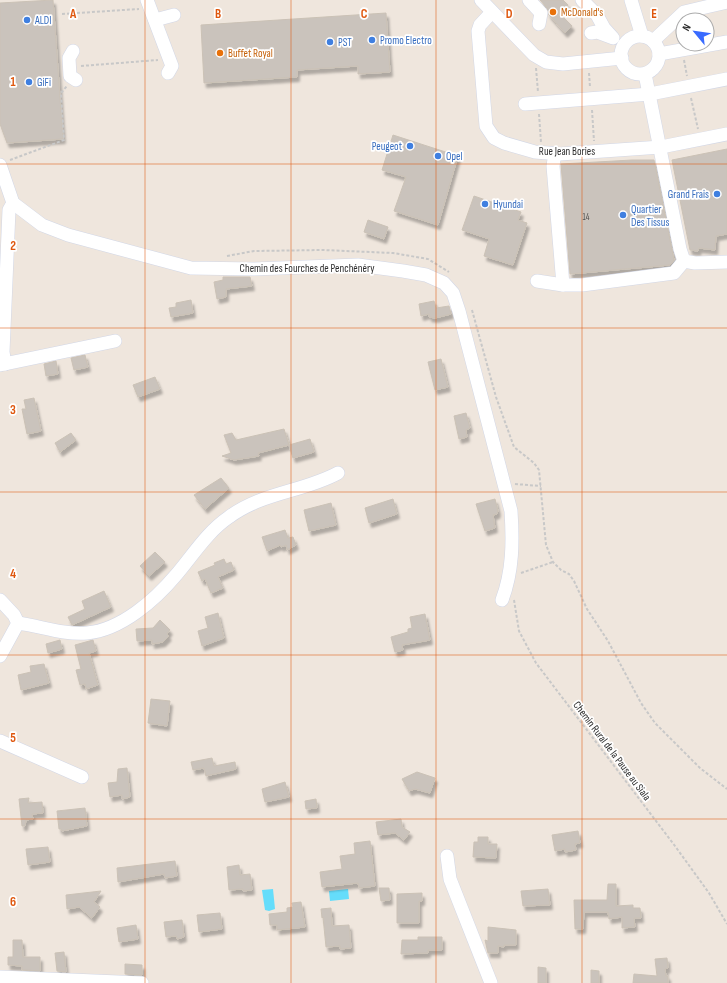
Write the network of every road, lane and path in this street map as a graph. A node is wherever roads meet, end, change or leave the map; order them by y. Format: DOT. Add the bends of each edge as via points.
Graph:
graph roads {
  1 [pos="480,0"];
  2 [pos="528,0"];
  3 [pos="582,0"];
  4 [pos="631,0"];
  5 [pos="727,2"];
  6 [pos="712,3"];
  7 [pos="683,6"];
  8 [pos="150,11"];
  9 [pos="492,12"];
  10 [pos="62,14"];
  11 [pos="174,15"];
  12 [pos="539,24"];
  13 [pos="591,33"];
  14 [pos="613,38"];
  15 [pos="647,39"];
  16 [pos="727,42"];
  17 [pos="624,45"];
  18 [pos="73,51"];
  19 [pos="659,54"];
  20 [pos="622,58"];
  21 [pos="169,59"];
  22 [pos="168,72"];
  23 [pos="589,72"];
  24 [pos="646,74"];
  25 [pos="73,75"];
  26 [pos="727,80"];
  27 [pos="650,94"];
  28 [pos="591,99"];
  29 [pos="525,104"];
  30 [pos="727,134"];
  31 [pos="661,147"];
  32 [pos="595,152"];
  33 [pos="555,154"];
  34 [pos="4,163"];
  35 [pos="13,203"];
  36 [pos="221,258"];
  37 [pos="684,261"];
  38 [pos="727,262"];
  39 [pos="451,274"];
  40 [pos="537,281"];
  41 [pos="563,285"];
  42 [pos="471,308"];
  43 [pos="115,341"];
  44 [pos="2,364"];
  45 [pos="338,473"];
  46 [pos="505,484"];
  47 [pos="542,486"];
  48 [pos="553,562"];
  49 [pos="510,577"];
  50 [pos="508,599"];
  51 [pos="0,600"];
  52 [pos="18,623"];
  53 [pos="0,656"];
  54 [pos="0,741"];
  55 [pos="82,777"];
  56 [pos="727,789"];
  57 [pos="447,856"];
  58 [pos="727,924"];
  59 [pos="0,977"];
  60 [pos="142,983"];
  61 [pos="491,983"];
  1 -- 9 [label="street"];
  2 -- 12 [label="street" via="541,14"];
  3 -- 14 [label="street" via="597,15"];
  4 -- 15 [label="street"];
  5 -- 6 [label="street"];
  6 -- 7 [label="street"];
  7 -- 15 [label="street"];
  8 -- 10 [label="path"];
  8 -- 11 [label="street"];
  8 -- 21 [label="street" via="160,44"];
  9 -- 20 [label="street" via="534,56 546,62 562,64"];
  9 -- 33 [label="street, Rue Jean Bories" via="482,22 478,31 488,131 494,138 511,146"];
  13 -- 14 [label="street" via="597,32"];
  14 -- 17 [label="street"];
  15 -- 17 [label="street" via="632,38"];
  15 -- 19 [label="street"];
  16 -- 19 [label="street"];
  17 -- 20 [label="street"];
  18 -- 25 [label="street" via="69,58"];
  19 -- 24 [label="street" via="654,68"];
  20 -- 24 [label="street" via="627,69 633,73"];
  21 -- 22 [label="street" via="172,66"];
  21 -- 25 [label="path"];
  23 -- 28 [label="path"];
  24 -- 27 [label="street"];
  25 -- 34 [label="path" via="61,93 64,140"];
  26 -- 27 [label="street"];
  27 -- 28 [label="street"];
  27 -- 31 [label="street"];
  28 -- 29 [label="street"];
  28 -- 32 [label="path"];
  30 -- 31 [label="street, Rue Jean Bories"];
  31 -- 32 [label="street, Rue Jean Bories"];
  31 -- 37 [label="street"];
  32 -- 33 [label="street, Rue Jean Bories"];
  33 -- 41 [label="street" via="553,166"];
  34 -- 35 [label="street, Chemin des Fourches de Penchénéry"];
  35 -- 44 [label="street" via="10,210"];
  35 -- 46 [label="street, Chemin des Fourches de Penchénéry" via="30,218 54,231 181,266 208,269 358,265 403,271 444,283 453,293 459,312"];
  36 -- 39 [label="path" via="254,250 393,253 428,260"];
  37 -- 38 [label="street"];
  37 -- 41 [label="street" via="674,273 582,285"];
  40 -- 41 [label="street"];
  42 -- 47 [label="path" via="510,437 514,447 539,470"];
  43 -- 44 [label="street"];
  45 -- 52 [label="street" via="315,483 271,495 235,512 208,535 175,576 148,602 111,627 76,633"];
  46 -- 47 [label="path"];
  46 -- 49 [label="street, Chemin des Fourches de Penchénéry" via="511,511"];
  47 -- 48 [label="path" via="546,545"];
  48 -- 49 [label="path"];
  48 -- 56 [label="path" via="574,581 587,609 655,723 700,768"];
  49 -- 50 [label="street, Chemin des Fourches de Penchénéry"];
  50 -- 58 [label="path, Chemin Rural de la Pause au Siala" via="519,632 536,663 675,846 709,893"];
  51 -- 52 [label="street"];
  52 -- 53 [label="street"];
  54 -- 55 [label="street"];
  57 -- 61 [label="street" via="450,879"];
  59 -- 60 [label="street"];
}
